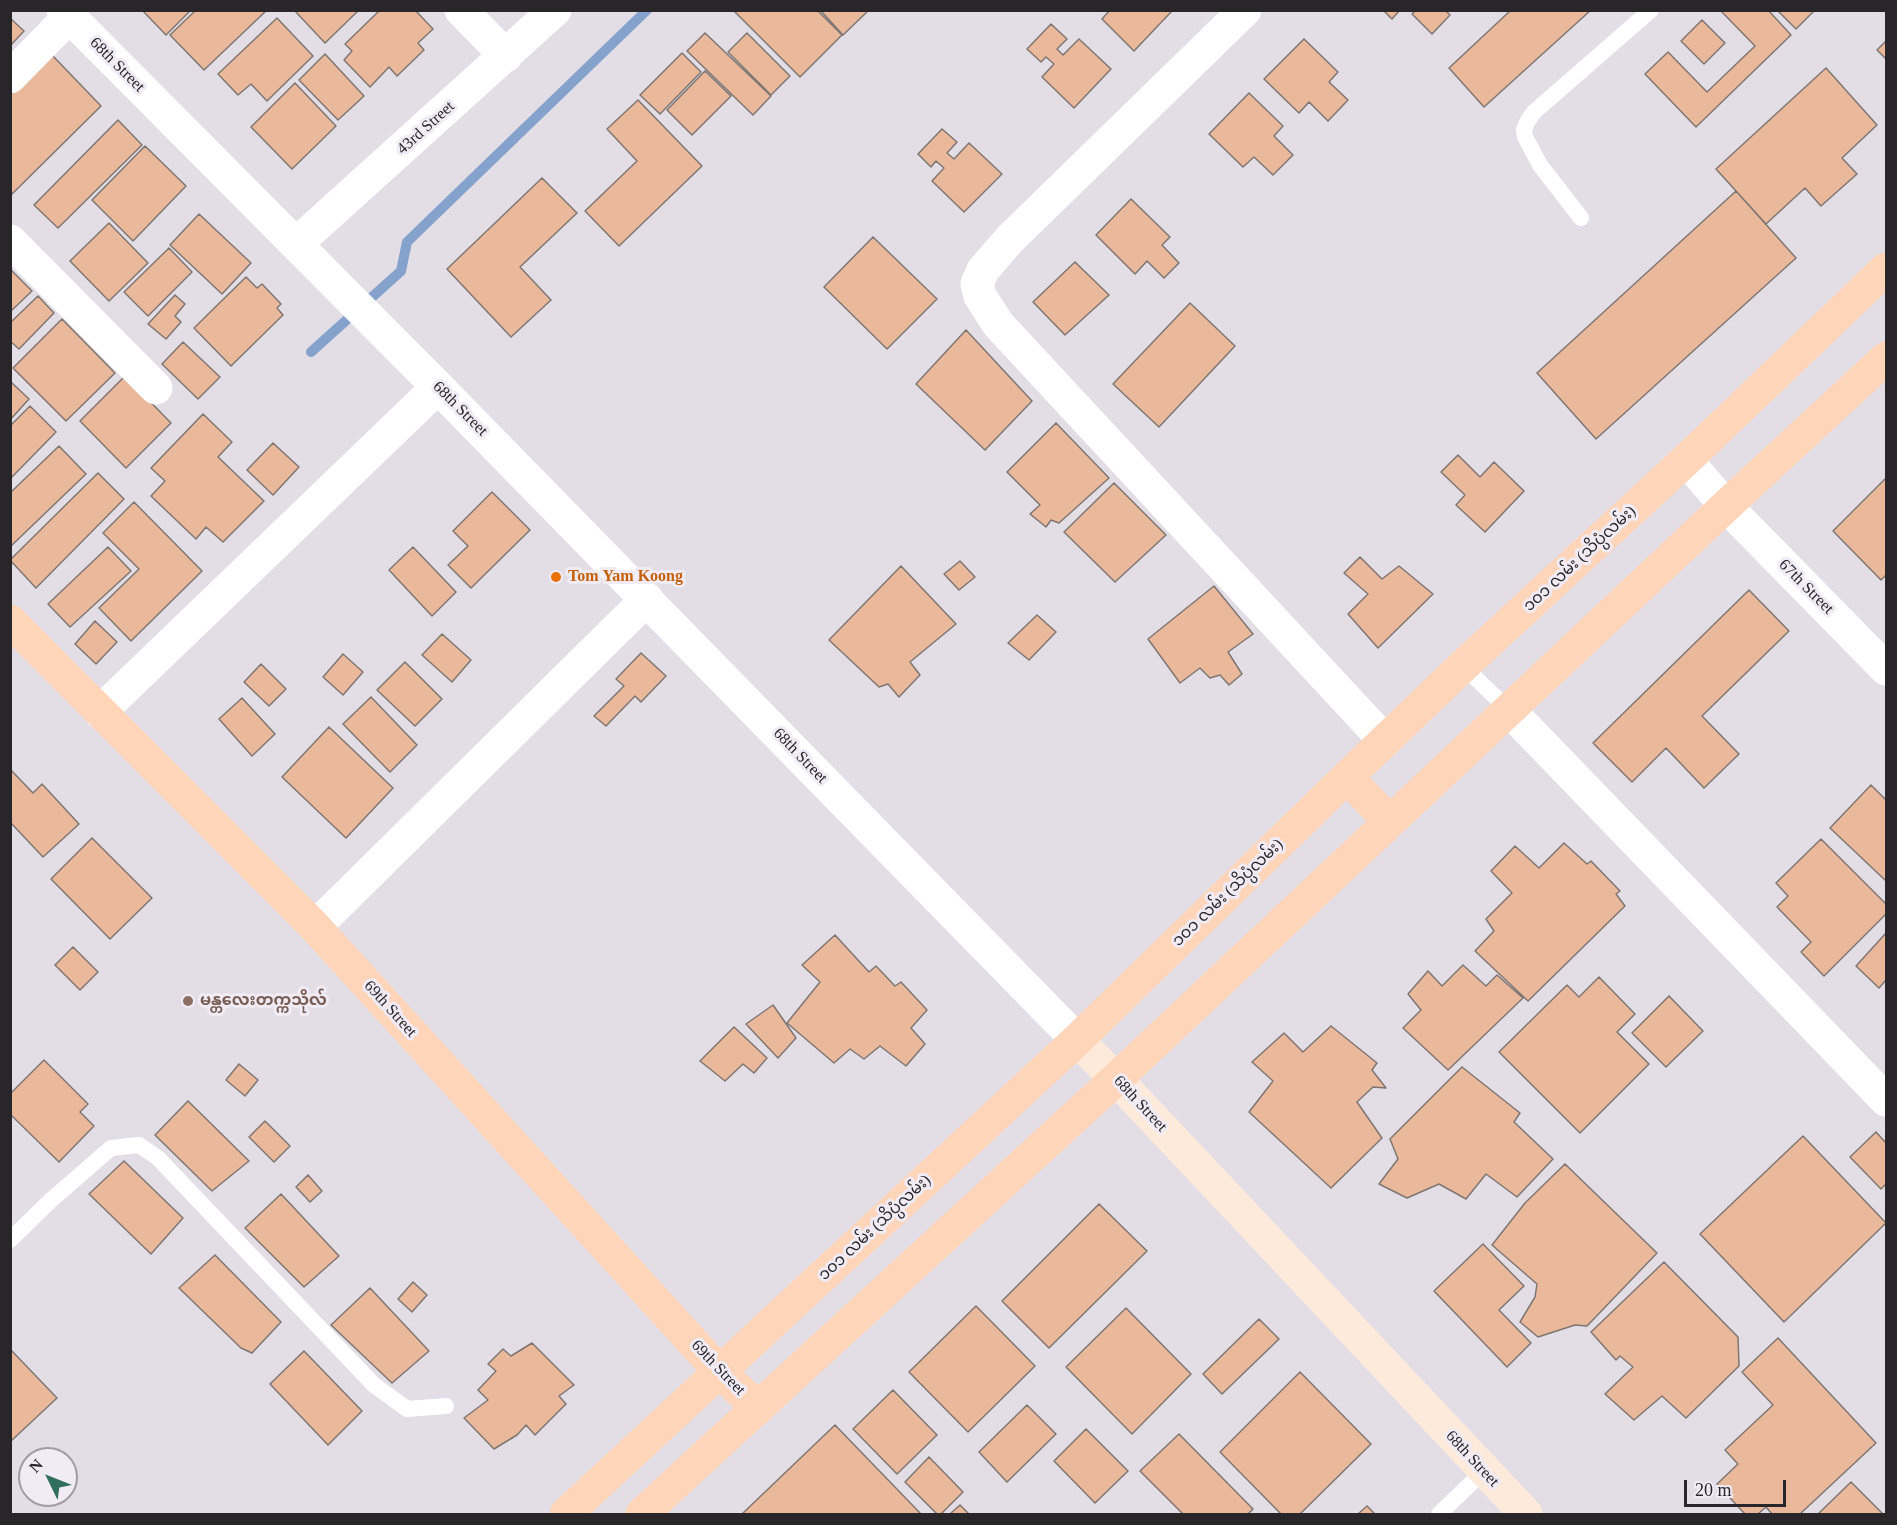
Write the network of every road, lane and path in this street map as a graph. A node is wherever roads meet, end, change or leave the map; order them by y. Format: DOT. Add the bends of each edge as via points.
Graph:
graph roads {
  1 [pos="461,10"];
  2 [pos="555,10"];
  3 [pos="1245,10"];
  4 [pos="1651,10"];
  5 [pos="66,14"];
  6 [pos="506,56"];
  7 [pos="10,77"];
  8 [pos="1581,218"];
  9 [pos="10,241"];
  10 [pos="296,244"];
  11 [pos="1887,269"];
  12 [pos="1887,358"];
  13 [pos="438,387"];
  14 [pos="156,388"];
  15 [pos="1686,460"];
  16 [pos="1726,506"];
  17 [pos="647,599"];
  18 [pos="10,621"];
  19 [pos="1463,666"];
  20 [pos="1887,669"];
  21 [pos="1509,710"];
  22 [pos="100,712"];
  23 [pos="1385,741"];
  24 [pos="1347,777"];
  25 [pos="1389,821"];
  26 [pos="315,927"];
  27 [pos="1077,1040"];
  28 [pos="1116,1080"];
  29 [pos="1887,1100"];
  30 [pos="10,1240"];
  31 [pos="720,1372"];
  32 [pos="446,1406"];
  33 [pos="758,1408"];
  34 [pos="1484,1471"];
  35 [pos="566,1515"];
  36 [pos="642,1515"];
  37 [pos="1439,1515"];
  38 [pos="1526,1515"];
  1 -- 6 [label="street"];
  2 -- 6 [label="street, 43rd Street"];
  3 -- 23 [label="street" via="1010,239 982,270 977,284 998,324"];
  4 -- 8 [label="lane" via="1534,112 1524,130 1540,165"];
  5 -- 7 [label="street"];
  5 -- 10 [label="street, 68th Street"];
  6 -- 10 [label="street, 43rd Street"];
  9 -- 14 [label="street"];
  10 -- 13 [label="street, 68th Street"];
  11 -- 15 [label="main road, ၁၀၁ လမ်း (သိပ္ပံလမ်း)"];
  12 -- 16 [label="main road"];
  13 -- 17 [label="street, 68th Street"];
  13 -- 22 [label="street"];
  15 -- 16 [label="street, 67th Street"];
  15 -- 19 [label="main road, ၁၀၁ လမ်း (သိပ္ပံလမ်း)"];
  16 -- 20 [label="street, 67th Street"];
  16 -- 21 [label="main road"];
  17 -- 26 [label="street"];
  17 -- 27 [label="street, 68th Street"];
  18 -- 22 [label="main road, 69th Street"];
  19 -- 21 [label="lane"];
  19 -- 23 [label="main road, ၁၀၁ လမ်း (သိပ္ပံလမ်း)"];
  21 -- 25 [label="main road"];
  21 -- 29 [label="street"];
  22 -- 26 [label="main road, 69th Street"];
  23 -- 24 [label="main road, ၁၀၁ လမ်း (သိပ္ပံလမ်း)"];
  24 -- 25 [label="main road"];
  24 -- 27 [label="main road, ၁၀၁ လမ်း (သိပ္ပံလမ်း)"];
  25 -- 28 [label="main road"];
  26 -- 31 [label="main road, 69th Street"];
  27 -- 28 [label="main road, 68th Street"];
  27 -- 31 [label="main road, ၁၀၁ လမ်း (သိပ္ပံလမ်း)"];
  28 -- 33 [label="main road"];
  28 -- 34 [label="main road, 68th Street"];
  30 -- 32 [label="lane" via="111,1148 139,1145 158,1158 374,1385 408,1409"];
  31 -- 33 [label="main road, 69th Street"];
  31 -- 35 [label="main road, ၁၀၁ လမ်း (သိပ္ပံလမ်း)"];
  33 -- 36 [label="main road"];
  34 -- 37 [label="lane"];
  34 -- 38 [label="main road, 68th Street"];
}
